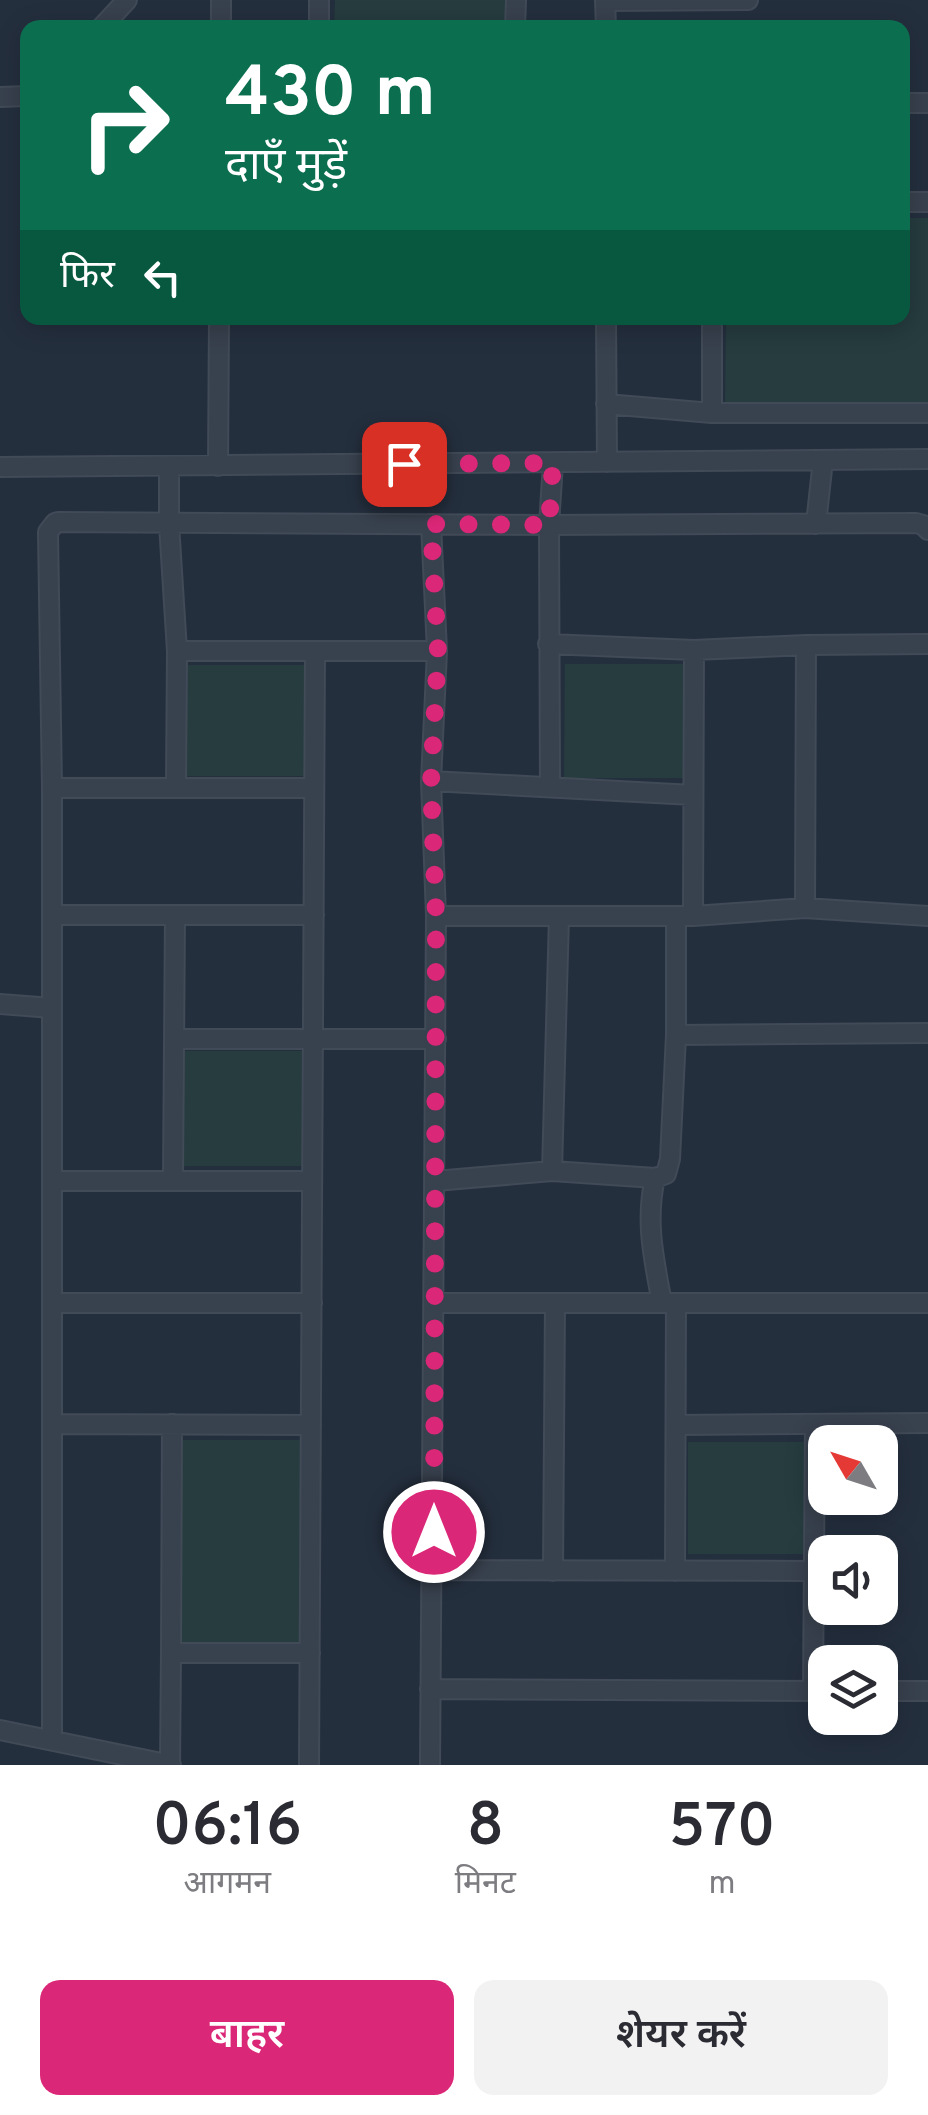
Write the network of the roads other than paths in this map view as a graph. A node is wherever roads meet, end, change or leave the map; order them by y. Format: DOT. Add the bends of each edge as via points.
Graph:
graph roads {
  1 [pos="126,0"];
  2 [pos="605,0"];
  3 [pos="707,0"];
  4 [pos="748,0"];
  5 [pos="108,20"];
  6 [pos="219,325"];
  7 [pos="606,325"];
  8 [pos="712,325"];
  9 [pos="606,404"];
  10 [pos="712,413"];
  11 [pos="928,413"];
  12 [pos="823,460"];
  13 [pos="928,460"];
  14 [pos="607,462"];
  15 [pos="553,463"];
  16 [pos="169,466"];
  17 [pos="218,466"];
  18 [pos="0,467"];
  19 [pos="169,524"];
  20 [pos="431,524"];
  21 [pos="816,524"];
  22 [pos="549,525"];
  23 [pos="928,530"];
  24 [pos="548,644"];
  25 [pos="928,644"];
  26 [pos="806,645"];
  27 [pos="694,650"];
  28 [pos="177,651"];
  29 [pos="315,651"];
  30 [pos="438,651"];
  31 [pos="431,782"];
  32 [pos="52,788"];
  33 [pos="176,788"];
  34 [pos="314,788"];
  35 [pos="550,788"];
  36 [pos="693,796"];
  37 [pos="805,908"];
  38 [pos="52,915"];
  39 [pos="175,915"];
  40 [pos="314,915"];
  41 [pos="436,916"];
  42 [pos="559,916"];
  43 [pos="684,916"];
  44 [pos="928,916"];
  45 [pos="0,1004"];
  46 [pos="52,1008"];
  47 [pos="928,1034"];
  48 [pos="676,1035"];
  49 [pos="174,1039"];
  50 [pos="313,1040"];
  51 [pos="436,1040"];
  52 [pos="552,1171"];
  53 [pos="654,1178"];
  54 [pos="52,1181"];
  55 [pos="173,1181"];
  56 [pos="312,1181"];
  57 [pos="435,1181"];
  58 [pos="52,1303"];
  59 [pos="435,1303"];
  60 [pos="555,1303"];
  61 [pos="669,1303"];
  62 [pos="928,1303"];
  63 [pos="312,1304"];
  64 [pos="928,1423"];
  65 [pos="52,1424"];
  66 [pos="172,1424"];
  67 [pos="311,1424"];
  68 [pos="676,1424"];
  69 [pos="815,1424"];
  70 [pos="814,1535"];
  71 [pos="434,1570"];
  72 [pos="553,1571"];
  73 [pos="675,1571"];
  74 [pos="808,1571"];
  75 [pos="171,1654"];
  76 [pos="310,1654"];
  77 [pos="430,1688"];
  78 [pos="898,1691"];
  79 [pos="928,1691"];
  80 [pos="808,1692"];
  81 [pos="0,1730"];
  82 [pos="52,1740"];
  83 [pos="171,1765"];
  84 [pos="309,1765"];
  85 [pos="430,1765"];
  1 -- 5 [label="street"];
  2 -- 3 [label="street"];
  3 -- 4 [label="street"];
  6 -- 17 [label="street"];
  7 -- 9 [label="street"];
  8 -- 10 [label="street"];
  9 -- 10 [label="street"];
  9 -- 14 [label="street"];
  10 -- 11 [label="street"];
  12 -- 13 [label="street"];
  12 -- 14 [label="street"];
  12 -- 21 [label="street"];
  14 -- 15 [label="street"];
  15 -- 17 [label="street"];
  15 -- 22 [label="street"];
  16 -- 17 [label="street"];
  16 -- 18 [label="street"];
  16 -- 19 [label="street"];
  19 -- 20 [label="street"];
  19 -- 28 [label="street"];
  19 -- 32 [label="street" via="58,522 48,532"];
  20 -- 22 [label="street"];
  20 -- 30 [label="street"];
  21 -- 22 [label="street"];
  21 -- 23 [label="street" via="916,523"];
  22 -- 24 [label="street"];
  24 -- 27 [label="street"];
  24 -- 35 [label="street"];
  25 -- 26 [label="street"];
  26 -- 27 [label="street"];
  26 -- 37 [label="street"];
  27 -- 36 [label="street"];
  28 -- 29 [label="street"];
  28 -- 33 [label="street"];
  29 -- 30 [label="street"];
  29 -- 34 [label="street"];
  30 -- 31 [label="street"];
  31 -- 35 [label="street"];
  31 -- 41 [label="street"];
  32 -- 33 [label="street"];
  32 -- 38 [label="street"];
  33 -- 34 [label="street"];
  34 -- 40 [label="street"];
  35 -- 36 [label="street"];
  36 -- 43 [label="street"];
  37 -- 43 [label="street"];
  37 -- 44 [label="street"];
  38 -- 39 [label="street"];
  38 -- 46 [label="street"];
  39 -- 40 [label="street"];
  39 -- 49 [label="street"];
  40 -- 50 [label="street"];
  41 -- 42 [label="street"];
  41 -- 51 [label="street"];
  42 -- 43 [label="street"];
  42 -- 52 [label="street"];
  43 -- 48 [label="street"];
  45 -- 46 [label="street"];
  46 -- 54 [label="street"];
  47 -- 48 [label="street"];
  48 -- 53 [label="street" via="670,1159 666,1174"];
  49 -- 50 [label="street"];
  49 -- 55 [label="street"];
  50 -- 51 [label="street"];
  50 -- 56 [label="street"];
  51 -- 57 [label="street"];
  52 -- 53 [label="street"];
  52 -- 57 [label="street"];
  53 -- 61 [label="street" via="650,1236"];
  54 -- 55 [label="street"];
  54 -- 58 [label="street"];
  55 -- 56 [label="street"];
  56 -- 63 [label="street"];
  57 -- 59 [label="street"];
  58 -- 63 [label="street"];
  58 -- 65 [label="street"];
  59 -- 60 [label="street"];
  59 -- 71 [label="street"];
  60 -- 61 [label="street"];
  60 -- 72 [label="street"];
  61 -- 62 [label="street"];
  61 -- 68 [label="street"];
  63 -- 67 [label="street"];
  64 -- 69 [label="street"];
  65 -- 66 [label="street"];
  65 -- 82 [label="street"];
  66 -- 67 [label="street"];
  66 -- 75 [label="street"];
  67 -- 76 [label="street"];
  68 -- 69 [label="street"];
  68 -- 73 [label="street"];
  69 -- 70 [label="street"];
  71 -- 72 [label="street"];
  71 -- 77 [label="street"];
  72 -- 73 [label="street"];
  73 -- 74 [label="street"];
  75 -- 76 [label="street"];
  75 -- 83 [label="street"];
  76 -- 84 [label="street"];
  77 -- 80 [label="street"];
  77 -- 85 [label="street"];
  78 -- 79 [label="street"];
  81 -- 82 [label="street"];
  82 -- 83 [label="street"];
}
